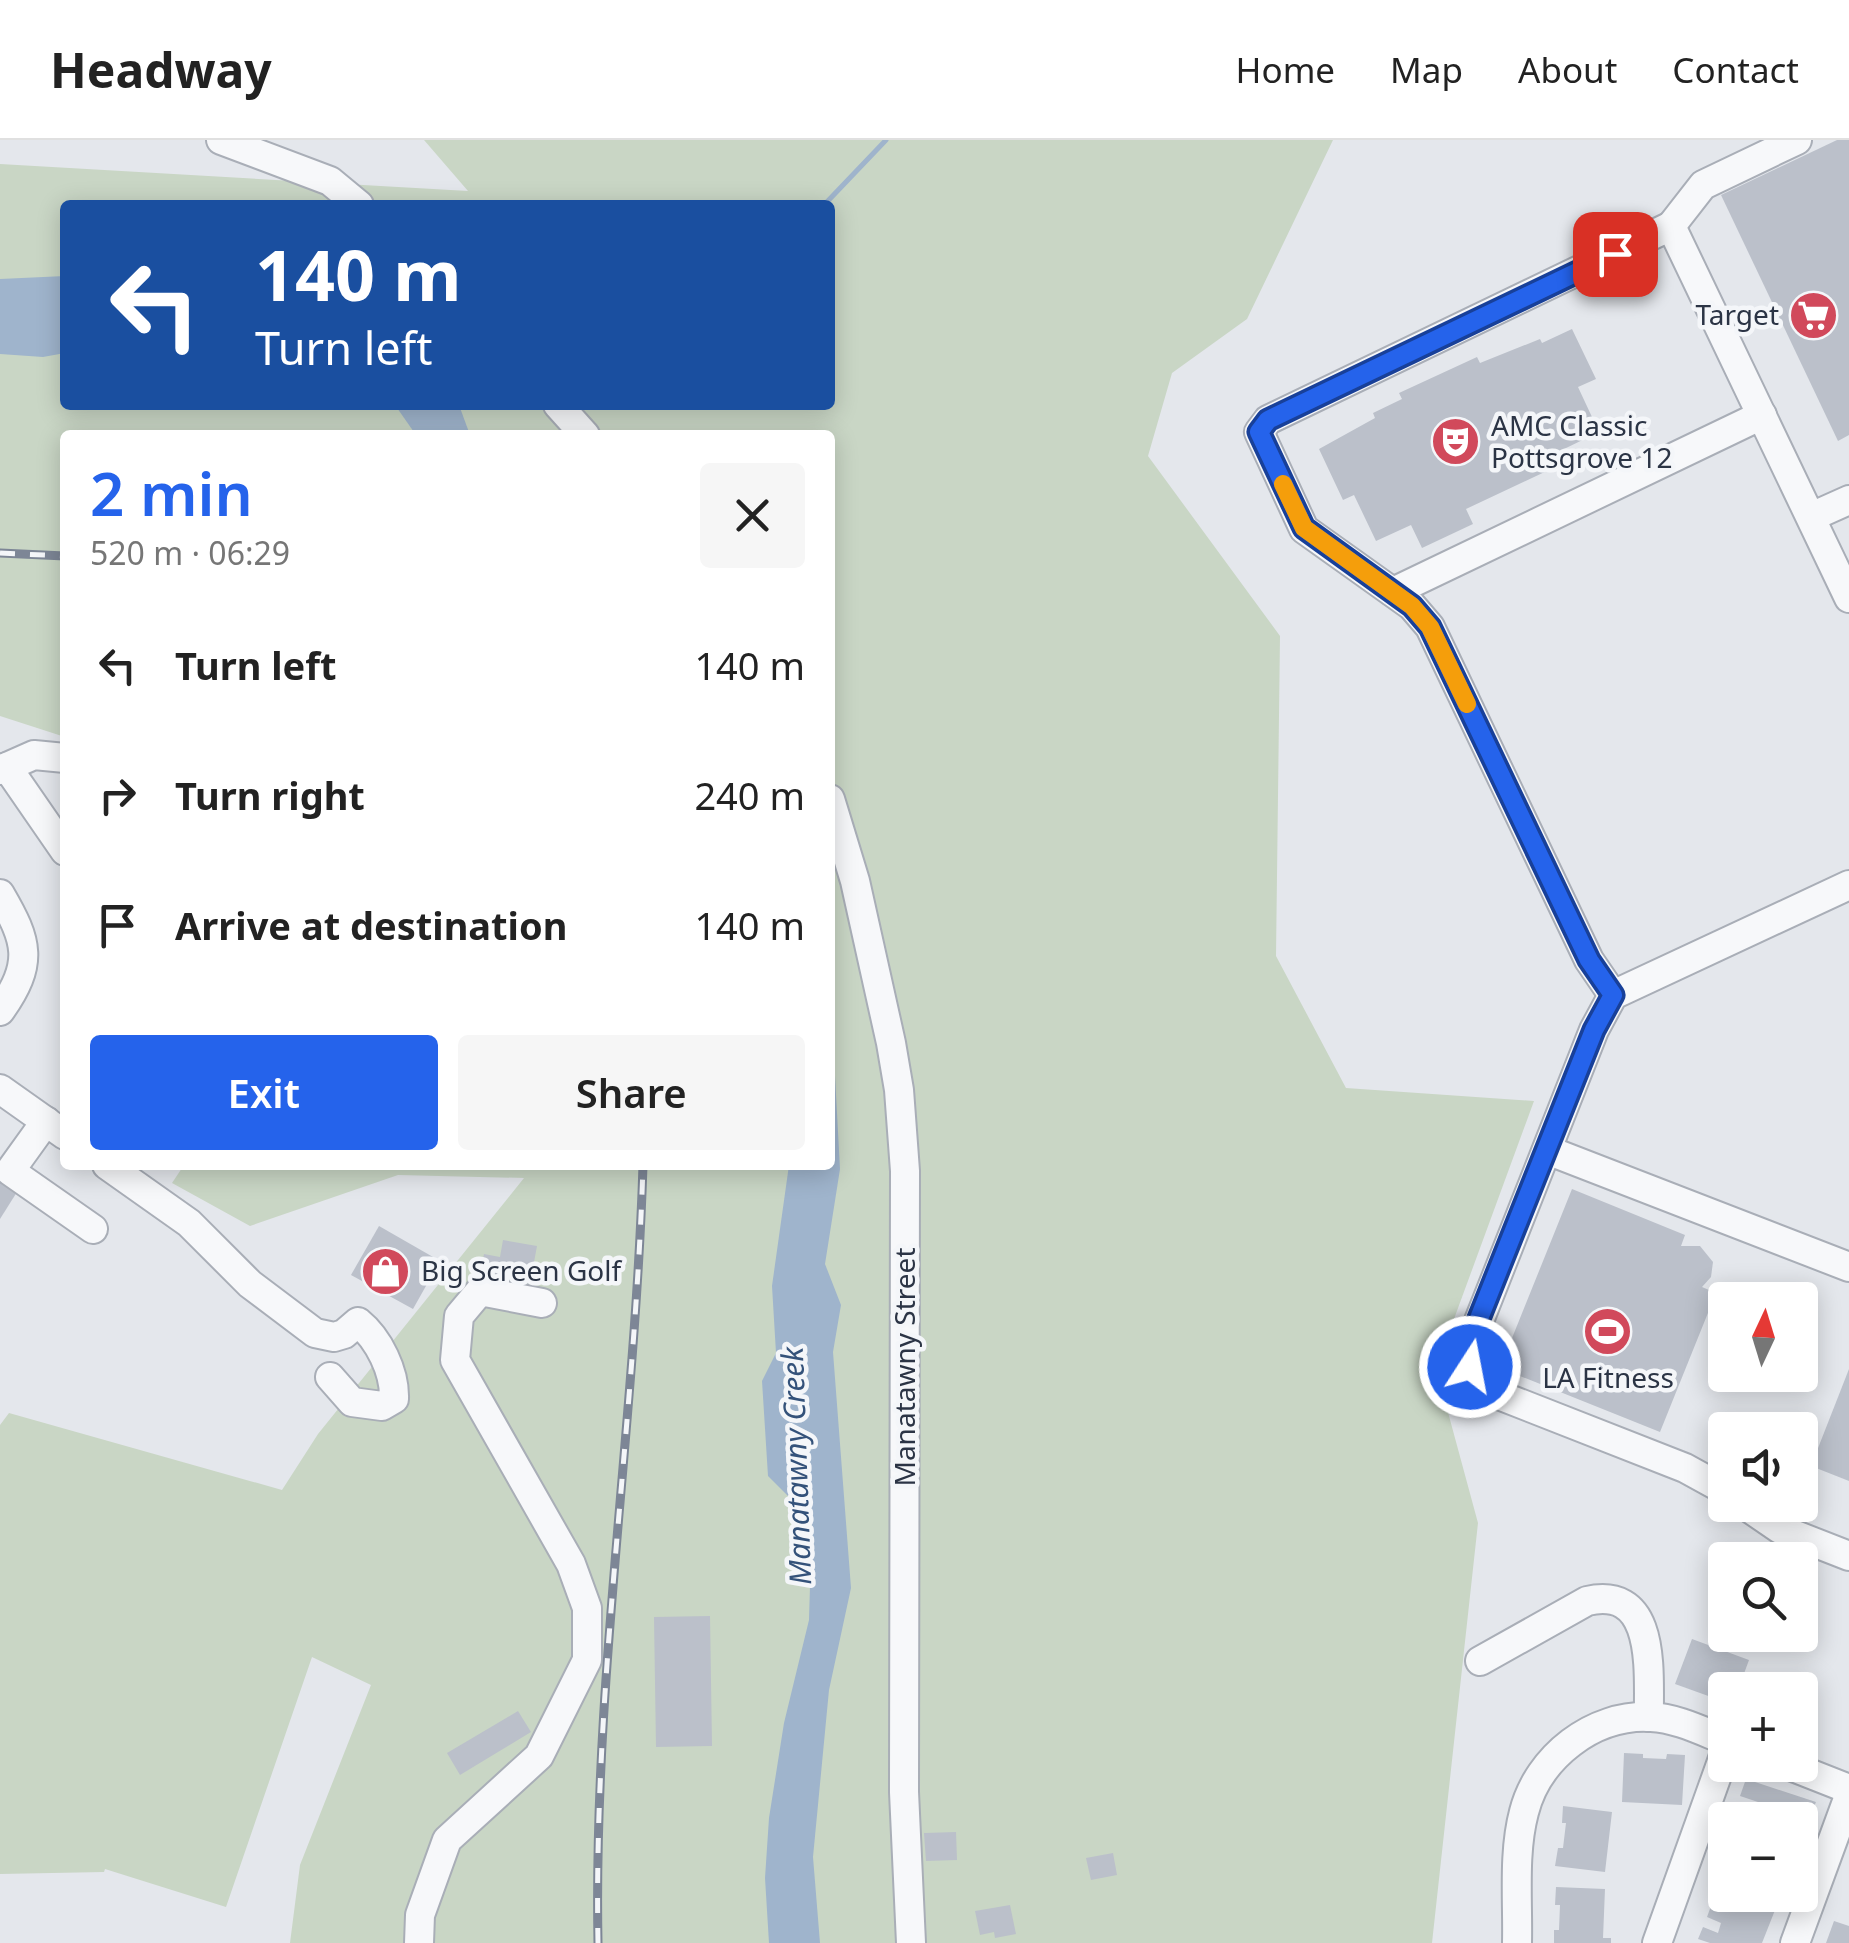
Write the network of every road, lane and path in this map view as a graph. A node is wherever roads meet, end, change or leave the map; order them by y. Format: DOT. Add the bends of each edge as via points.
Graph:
graph roads {
  1 [pos="221,140"];
  2 [pos="1798,140"];
  3 [pos="353,200"];
  4 [pos="1671,226"];
  5 [pos="562,410"];
  6 [pos="1762,415"];
  7 [pos="580,430"];
  8 [pos="1849,500"];
  9 [pos="1810,518"];
  10 [pos="1393,592"];
  11 [pos="1849,598"];
  12 [pos="60,758"];
  13 [pos="4,768"];
  14 [pos="835,815"];
  15 [pos="60,844"];
  16 [pos="1849,885"];
  17 [pos="0,894"];
  18 [pos="1613,995"];
  19 [pos="0,1011"];
  20 [pos="0,1089"];
  21 [pos="55,1128"];
  22 [pos="1548,1150"];
  23 [pos="114,1170"];
  24 [pos="93,1229"];
  25 [pos="1849,1267"];
  26 [pos="542,1302"];
  27 [pos="330,1377"];
  28 [pos="1708,1481"];
  29 [pos="1770,1522"];
  30 [pos="1849,1556"];
  31 [pos="1480,1661"];
  32 [pos="1649,1717"];
  33 [pos="1708,1735"];
  34 [pos="1818,1778"];
  35 [pos="1714,1782"];
  36 [pos="1849,1792"];
  37 [pos="418,1943"];
  38 [pos="910,1943"];
  39 [pos="1518,1943"];
  40 [pos="1657,1943"];
  41 [pos="1795,1943"];
  1 -- 3 [label="street" via="330,182"];
  2 -- 4 [label="street" via="1703,185"];
  4 -- 6 [label="street"];
  4 -- 10 [label="street" via="1268,420 1259,432 1304,528"];
  5 -- 7 [label="street"];
  6 -- 9 [label="street"];
  6 -- 10 [label="street"];
  8 -- 9 [label="street"];
  9 -- 11 [label="street"];
  10 -- 18 [label="street" via="1430,627 1589,960"];
  12 -- 13 [label="street" via="34,755"];
  13 -- 15 [label="street"];
  14 -- 38 [label="street, Manatawny Street" via="891,1043 905,1171 904,1792"];
  16 -- 18 [label="street"];
  17 -- 19 [label="street" via="20,930 24,962"];
  18 -- 22 [label="street"];
  20 -- 21 [label="street"];
  21 -- 24 [label="street" via="10,1170"];
  22 -- 25 [label="street"];
  22 -- 28 [label="street" via="1472,1336 1470,1367 1486,1390"];
  23 -- 27 [label="street" via="189,1223 250,1284 315,1333 344,1334 358,1322 365,1327 386,1361 394,1400 382,1406 352,1402"];
  26 -- 37 [label="street" via="480,1291 459,1316 455,1360 571,1564 587,1608 587,1660 539,1756 447,1840 420,1915"];
  29 -- 30 [label="street"];
  31 -- 32 [label="street" via="1587,1601 1607,1600 1632,1612 1645,1633"];
  32 -- 33 [label="street"];
  32 -- 39 [label="street" via="1607,1725 1570,1742 1530,1790 1520,1834"];
  34 -- 36 [label="street"];
  35 -- 40 [label="street"];
  36 -- 41 [label="street"];
}
